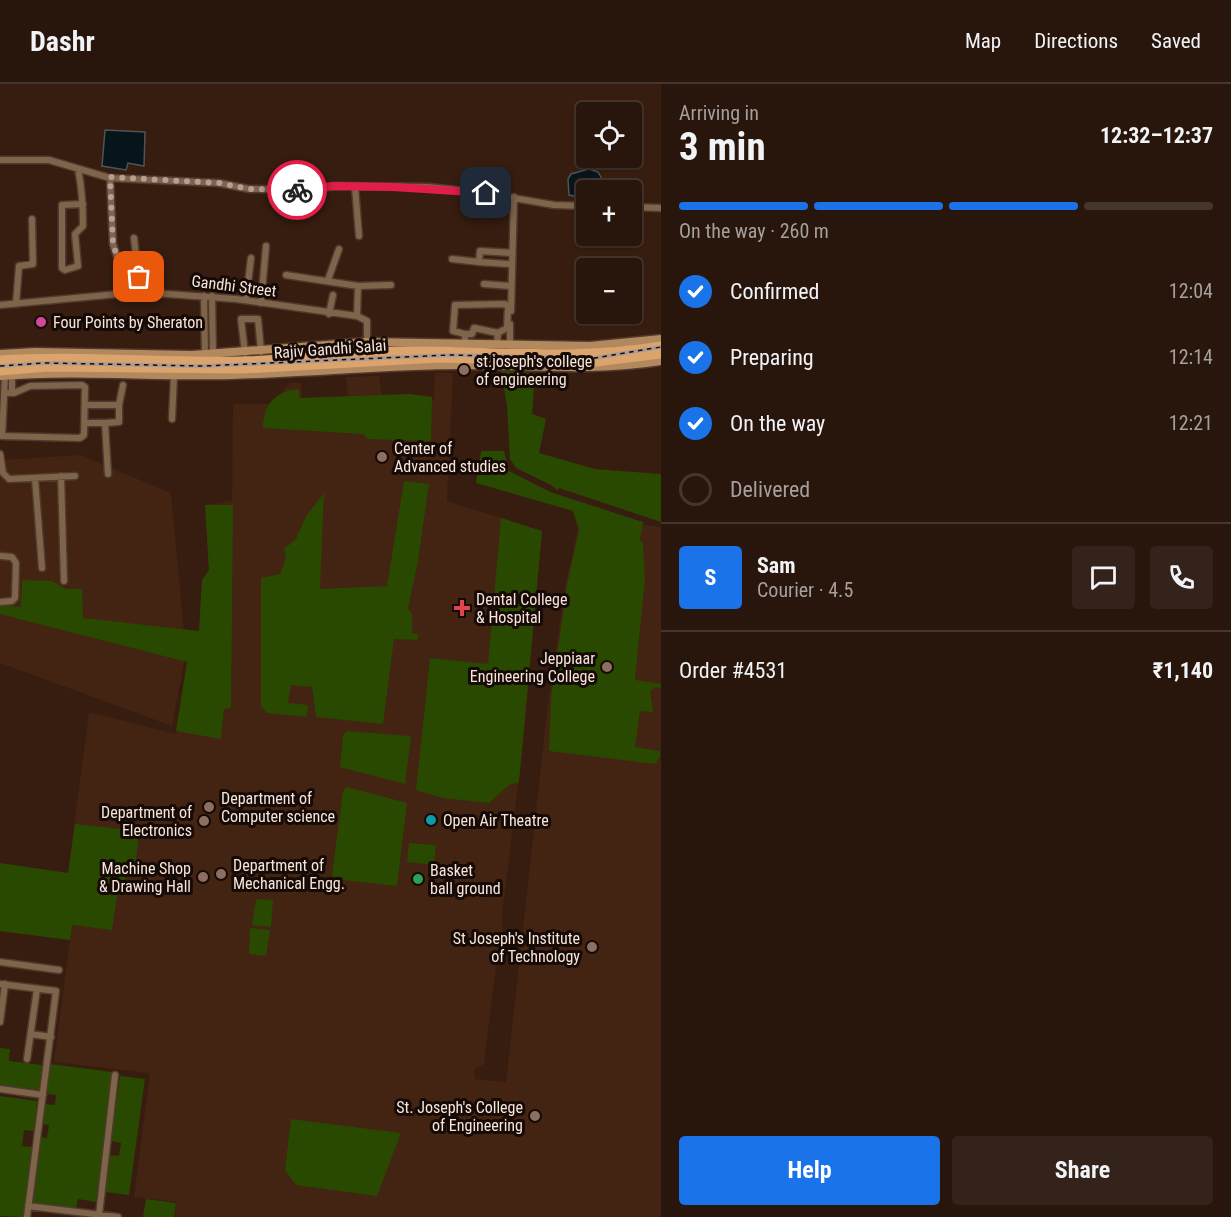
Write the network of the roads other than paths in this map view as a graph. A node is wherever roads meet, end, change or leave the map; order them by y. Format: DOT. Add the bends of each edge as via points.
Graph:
graph roads {
  1 [pos="0,160"];
  2 [pos="78,169"];
  3 [pos="110,177"];
  4 [pos="355,187"];
  5 [pos="514,197"];
  6 [pos="82,204"];
  7 [pos="576,206"];
  8 [pos="642,207"];
  9 [pos="661,208"];
  10 [pos="32,219"];
  11 [pos="62,233"];
  12 [pos="75,234"];
  13 [pos="359,236"];
  14 [pos="134,238"];
  15 [pos="266,246"];
  16 [pos="339,249"];
  17 [pos="512,253"];
  18 [pos="251,258"];
  19 [pos="452,259"];
  20 [pos="479,262"];
  21 [pos="508,264"];
  22 [pos="286,274"];
  23 [pos="139,277"];
  24 [pos="153,277"];
  25 [pos="328,280"];
  26 [pos="484,284"];
  27 [pos="391,285"];
  28 [pos="358,286"];
  29 [pos="511,286"];
  30 [pos="140,292"];
  31 [pos="123,293"];
  32 [pos="333,295"];
  33 [pos="204,296"];
  34 [pos="212,296"];
  35 [pos="246,300"];
  36 [pos="261,303"];
  37 [pos="16,304"];
  38 [pos="0,305"];
  39 [pos="329,314"];
  40 [pos="357,316"];
  41 [pos="498,333"];
  42 [pos="465,338"];
  43 [pos="661,339"];
  44 [pos="367,342"];
  45 [pos="510,345"];
  46 [pos="661,345"];
  47 [pos="261,352"];
  48 [pos="492,352"];
  49 [pos="245,353"];
  50 [pos="0,354"];
  51 [pos="209,354"];
  52 [pos="661,354"];
  53 [pos="0,360"];
  54 [pos="661,361"];
  55 [pos="4,374"];
  56 [pos="174,376"];
  57 [pos="123,385"];
  58 [pos="9,393"];
  59 [pos="85,405"];
  60 [pos="119,405"];
  61 [pos="172,419"];
  62 [pos="85,423"];
  63 [pos="105,423"];
  64 [pos="0,454"];
  65 [pos="108,474"];
  66 [pos="61,476"];
  67 [pos="75,476"];
  68 [pos="35,478"];
  69 [pos="0,556"];
  70 [pos="42,568"];
  71 [pos="64,581"];
  72 [pos="0,602"];
  73 [pos="0,962"];
  74 [pos="59,970"];
  75 [pos="3,984"];
  76 [pos="37,989"];
  77 [pos="0,1022"];
  78 [pos="31,1034"];
  79 [pos="51,1037"];
  80 [pos="27,1059"];
  81 [pos="115,1075"];
  82 [pos="0,1089"];
  83 [pos="43,1095"];
  84 [pos="28,1206"];
  85 [pos="59,1213"];
  86 [pos="99,1215"];
  87 [pos="27,1217"];
  88 [pos="118,1217"];
  1 -- 2 [label="street" via="49,160"];
  2 -- 3 [label="street"];
  2 -- 6 [label="street"];
  3 -- 4 [label="street" via="219,183 260,190"];
  3 -- 31 [label="street" via="113,244 123,275"];
  4 -- 5 [label="street" via="428,187"];
  4 -- 13 [label="street"];
  5 -- 7 [label="street"];
  5 -- 17 [label="street"];
  6 -- 11 [label="street" via="62,205"];
  6 -- 12 [label="street" via="83,226"];
  8 -- 9 [label="street"];
  10 -- 37 [label="street" via="33,264 16,265"];
  11 -- 12 [label="street"];
  11 -- 12 [label="street" via="65,270 78,266"];
  14 -- 23 [label="street"];
  15 -- 36 [label="street"];
  16 -- 25 [label="street"];
  17 -- 20 [label="street" via="480,251"];
  17 -- 29 [label="street"];
  18 -- 35 [label="street"];
  19 -- 20 [label="street"];
  20 -- 21 [label="street"];
  22 -- 25 [label="street"];
  23 -- 24 [label="street"];
  23 -- 30 [label="street"];
  25 -- 28 [label="street"];
  26 -- 29 [label="street"];
  27 -- 28 [label="street"];
  28 -- 40 [label="street"];
  29 -- 45 [label="street"];
  30 -- 31 [label="street, Gandhi Street"];
  30 -- 33 [label="street, Gandhi Street"];
  31 -- 37 [label="street, Gandhi Street"];
  32 -- 39 [label="street"];
  33 -- 34 [label="street, Gandhi Street"];
  33 -- 51 [label="street"];
  34 -- 35 [label="street, Gandhi Street"];
  34 -- 51 [label="street"];
  35 -- 36 [label="street, Gandhi Street"];
  36 -- 39 [label="street, Gandhi Street"];
  37 -- 38 [label="street, Gandhi Street"];
  39 -- 40 [label="street, Gandhi Street"];
  40 -- 44 [label="street" via="367,321"];
  41 -- 42 [label="street" via="474,328"];
  41 -- 42 [label="street" via="507,328 507,304 456,305 453,331"];
  41 -- 48 [label="street"];
  42 -- 44 [label="street"];
  42 -- 48 [label="street"];
  43 -- 45 [label="street" via="590,346"];
  44 -- 47 [label="street"];
  45 -- 48 [label="street"];
  46 -- 48 [label="main road, Rajiv Gandhi Salai" via="596,354"];
  47 -- 49 [label="street"];
  47 -- 49 [label="street" via="258,319 241,319"];
  48 -- 52 [label="main road, Rajiv Gandhi Salai" via="596,362"];
  48 -- 53 [label="main road, Rajiv Gandhi Salai" via="406,351 243,361 48,357"];
  48 -- 55 [label="main road, Rajiv Gandhi Salai" via="243,369 48,367"];
  49 -- 51 [label="street"];
  50 -- 51 [label="street"];
  54 -- 56 [label="street" via="601,369 459,365"];
  55 -- 56 [label="street"];
  55 -- 58 [label="street"];
  56 -- 61 [label="street"];
  57 -- 60 [label="street"];
  58 -- 59 [label="street" via="30,386 82,385"];
  58 -- 62 [label="street" via="2,397 1,434 5,437 83,437"];
  59 -- 60 [label="street"];
  59 -- 62 [label="street"];
  60 -- 63 [label="street" via="118,422"];
  62 -- 63 [label="street"];
  63 -- 65 [label="street"];
  64 -- 68 [label="street" via="5,476"];
  66 -- 67 [label="street"];
  66 -- 68 [label="street"];
  66 -- 71 [label="street"];
  68 -- 70 [label="street"];
  69 -- 72 [label="street" via="12,557 16,563 15,598 12,602"];
  73 -- 74 [label="street"];
  75 -- 76 [label="street"];
  75 -- 77 [label="street"];
  76 -- 78 [label="street"];
  76 -- 79 [label="street" via="57,991"];
  78 -- 79 [label="street"];
  78 -- 80 [label="street"];
  79 -- 83 [label="street"];
  81 -- 86 [label="street"];
  82 -- 83 [label="street"];
  83 -- 84 [label="street"];
  84 -- 85 [label="street"];
  84 -- 87 [label="street"];
  85 -- 86 [label="street"];
  86 -- 88 [label="street"];
}
